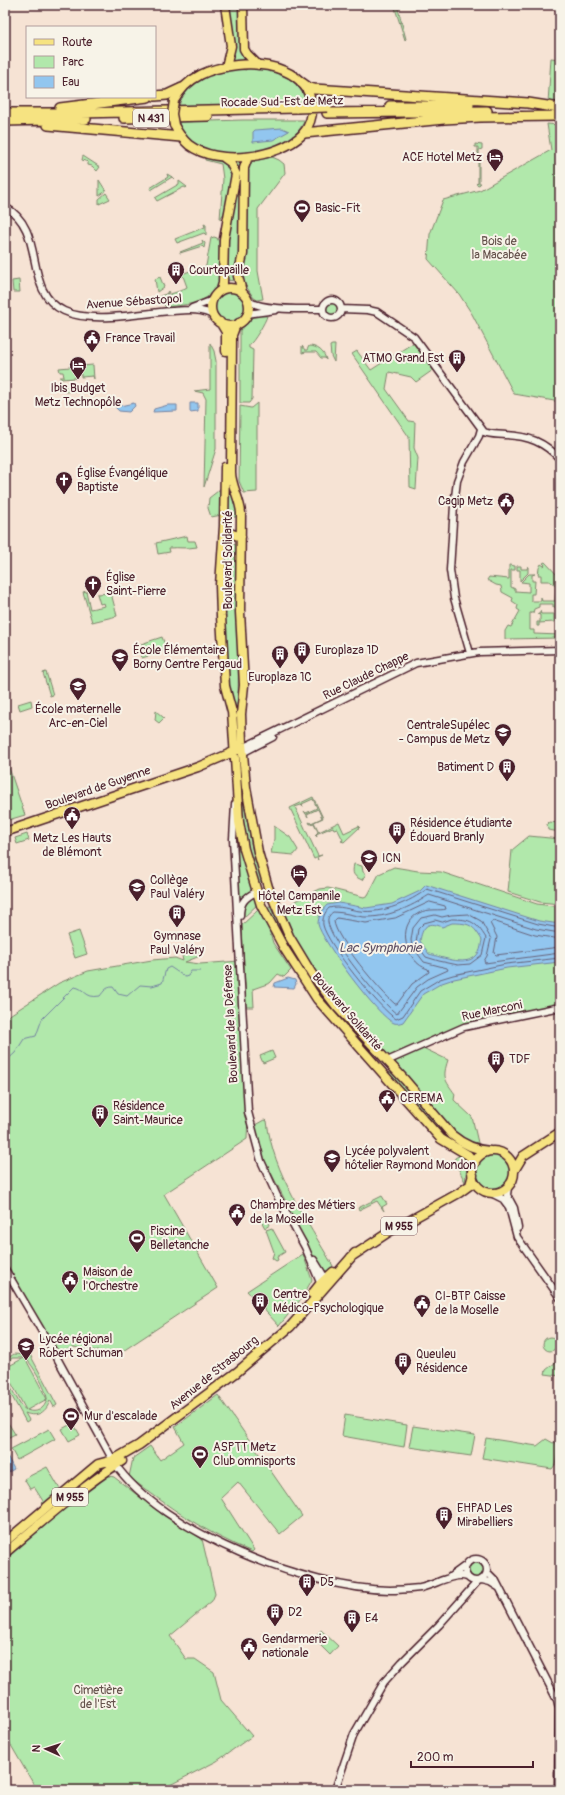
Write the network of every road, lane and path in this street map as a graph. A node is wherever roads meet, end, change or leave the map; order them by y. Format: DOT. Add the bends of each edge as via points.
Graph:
graph roads {
  1 [pos="225,5"];
  2 [pos="243,5"];
  3 [pos="258,65"];
  4 [pos="226,67"];
  5 [pos="302,83"];
  6 [pos="182,88"];
  7 [pos="156,96"];
  8 [pos="140,98"];
  9 [pos="559,113"];
  10 [pos="5,117"];
  11 [pos="304,133"];
  12 [pos="181,137"];
  13 [pos="222,156"];
  14 [pos="248,157"];
  15 [pos="5,207"];
  16 [pos="222,290"];
  17 [pos="242,292"];
  18 [pos="213,300"];
  19 [pos="248,300"];
  20 [pos="288,309"];
  21 [pos="322,309"];
  22 [pos="341,309"];
  23 [pos="189,310"];
  24 [pos="247,314"];
  25 [pos="214,316"];
  26 [pos="220,322"];
  27 [pos="238,323"];
  28 [pos="481,429"];
  29 [pos="488,434"];
  30 [pos="473,446"];
  31 [pos="560,459"];
  32 [pos="224,529"];
  33 [pos="241,534"];
  34 [pos="560,650"];
  35 [pos="470,653"];
  36 [pos="239,752"];
  37 [pos="237,787"];
  38 [pos="5,832"];
  39 [pos="269,889"];
  40 [pos="257,893"];
  41 [pos="238,950"];
  42 [pos="560,1007"];
  43 [pos="387,1061"];
  44 [pos="379,1068"];
  45 [pos="560,1132"];
  46 [pos="538,1146"];
  47 [pos="490,1151"];
  48 [pos="507,1156"];
  49 [pos="475,1163"];
  50 [pos="514,1172"];
  51 [pos="473,1175"];
  52 [pos="508,1187"];
  53 [pos="483,1190"];
  54 [pos="491,1193"];
  55 [pos="444,1201"];
  56 [pos="522,1245"];
  57 [pos="5,1269"];
  58 [pos="324,1284"];
  59 [pos="560,1298"];
  60 [pos="114,1462"];
  61 [pos="5,1542"];
  62 [pos="5,1553"];
  63 [pos="465,1566"];
  64 [pos="487,1572"];
  65 [pos="468,1578"];
  66 [pos="449,1579"];
  67 [pos="480,1580"];
  68 [pos="498,1587"];
  69 [pos="467,1593"];
  70 [pos="335,1790"];
  71 [pos="558,1790"];
  1 -- 4 [label="main road" via="231,46"];
  2 -- 3 [label="main road" via="244,49"];
  3 -- 4 [label="main road"];
  3 -- 5 [label="main road" via="285,71"];
  4 -- 6 [label="main road" via="194,78"];
  5 -- 9 [label="highway" via="314,89 528,103"];
  5 -- 11 [label="main road" via="309,94 312,107"];
  6 -- 7 [label="highway" via="167,95"];
  6 -- 12 [label="main road, bridge" via="174,101 172,114 174,125"];
  8 -- 10 [label="highway"];
  9 -- 10 [label="highway, Rocade Sud-Est de Metz / N 431, bridge" via="477,105 297,111 81,113"];
  9 -- 11 [label="highway" via="451,119"];
  10 -- 12 [label="highway" via="51,125"];
  11 -- 14 [label="main road" via="283,148"];
  12 -- 13 [label="main road" via="195,149"];
  13 -- 14 [label="main road"];
  13 -- 16 [label="main road" via="230,162 236,174 224,239"];
  14 -- 17 [label="main road" via="244,168 243,254 238,276"];
  15 -- 23 [label="street, Avenue Sébastopol" via="16,215 26,229 31,240 40,285 58,308 86,318"];
  16 -- 17 [label="main road" via="230,288"];
  16 -- 18 [label="main road"];
  17 -- 19 [label="main road"];
  18 -- 23 [label="street, Avenue Sébastopol"];
  18 -- 25 [label="main road" via="211,306"];
  19 -- 20 [label="street" via="256,306"];
  19 -- 24 [label="main road"];
  20 -- 21 [label="street"];
  20 -- 24 [label="street"];
  21 -- 22 [label="street" via="325,316 332,318 339,315"];
  21 -- 22 [label="street" via="326,301 331,299 338,302"];
  22 -- 28 [label="street" via="377,312 414,337"];
  23 -- 25 [label="street, Avenue Sébastopol" via="207,312"];
  24 -- 27 [label="main road"];
  25 -- 26 [label="main road"];
  26 -- 27 [label="main road" via="228,325"];
  26 -- 32 [label="main road, Boulevard Solidarité" via="226,335"];
  27 -- 33 [label="main road, Boulevard Solidarité" via="232,335 231,472 241,508"];
  28 -- 29 [label="street"];
  28 -- 30 [label="street"];
  29 -- 30 [label="street"];
  29 -- 31 [label="street" via="531,438 547,446"];
  30 -- 35 [label="street" via="462,466 456,488 450,570 454,598"];
  32 -- 33 [label="main road"];
  32 -- 36 [label="main road, Boulevard Solidarité" via="220,616 224,674"];
  33 -- 36 [label="main road, Boulevard Solidarité" via="240,612 244,685"];
  34 -- 35 [label="street, Rue Claude Chappe"];
  35 -- 36 [label="street, Rue Claude Chappe" via="416,663"];
  36 -- 37 [label="main road, Boulevard Solidarité"];
  36 -- 38 [label="main road, Boulevard de Guyenne"];
  36 -- 39 [label="main road, Boulevard Solidarité"];
  37 -- 40 [label="main road, Boulevard Solidarité" via="241,835"];
  37 -- 41 [label="street, Boulevard de la Défense" via="233,839"];
  39 -- 40 [label="main road"];
  39 -- 43 [label="main road, Boulevard Solidarité" via="289,936 312,974 337,1007"];
  40 -- 41 [label="street" via="241,904"];
  40 -- 44 [label="main road, Boulevard Solidarité" via="284,948 305,983"];
  41 -- 58 [label="street, Boulevard de la Défense" via="246,1101 250,1123 267,1175"];
  42 -- 43 [label="street, Rue Marconi" via="464,1028"];
  43 -- 44 [label="main road"];
  43 -- 47 [label="main road, Boulevard Solidarité" via="456,1138 477,1151"];
  44 -- 49 [label="main road, Boulevard Solidarité" via="441,1139 468,1155"];
  45 -- 46 [label="main road"];
  46 -- 48 [label="main road" via="528,1148 515,1156"];
  46 -- 50 [label="main road" via="522,1156"];
  47 -- 48 [label="main road"];
  47 -- 49 [label="main road" via="482,1154"];
  48 -- 50 [label="main road" via="514,1166"];
  49 -- 51 [label="main road"];
  50 -- 52 [label="main road"];
  51 -- 53 [label="main road" via="476,1184"];
  51 -- 55 [label="main road, Avenue de Strasbourg / M 955" via="467,1188"];
  52 -- 54 [label="main road" via="500,1192"];
  52 -- 56 [label="street" via="507,1195 514,1208"];
  53 -- 54 [label="main road"];
  53 -- 55 [label="main road, Avenue de Strasbourg / M 955" via="473,1190"];
  54 -- 56 [label="street" via="503,1199 509,1207 517,1237"];
  55 -- 58 [label="main road, Avenue de Strasbourg / M 955" via="355,1253"];
  56 -- 59 [label="street"];
  57 -- 60 [label="street" via="26,1302"];
  58 -- 60 [label="main road, Avenue de Strasbourg / M 955" via="290,1327 231,1377 130,1454"];
  60 -- 61 [label="main road, Avenue de Strasbourg / M 955" via="98,1464"];
  60 -- 62 [label="main road, Avenue de Strasbourg / M 955"];
  60 -- 66 [label="street" via="128,1482 172,1515 204,1535 261,1562 302,1575 378,1590 420,1588"];
  63 -- 64 [label="street" via="470,1560 479,1559 484,1563"];
  63 -- 65 [label="street"];
  63 -- 66 [label="street"];
  64 -- 67 [label="street"];
  64 -- 68 [label="street"];
  65 -- 66 [label="street" via="460,1575"];
  65 -- 67 [label="street"];
  65 -- 69 [label="street"];
  67 -- 68 [label="street"];
  67 -- 69 [label="street"];
  68 -- 71 [label="street" via="557,1700"];
  69 -- 70 [label="street" via="384,1682 354,1734"];
}
